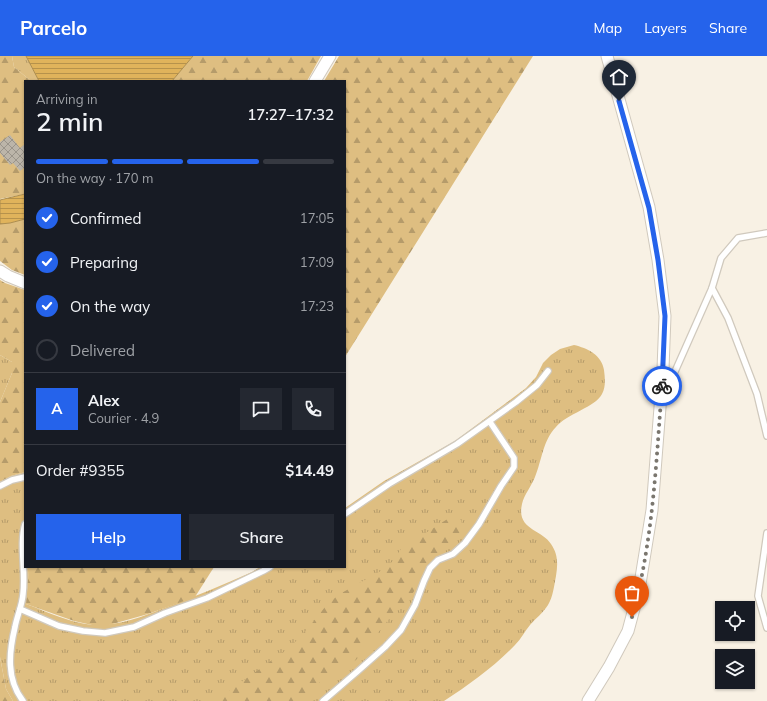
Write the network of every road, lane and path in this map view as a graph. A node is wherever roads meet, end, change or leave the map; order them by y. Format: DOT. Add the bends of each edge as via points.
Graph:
graph roads {
  1 [pos="330,56"];
  2 [pos="607,56"];
  3 [pos="317,80"];
  4 [pos="767,233"];
  5 [pos="0,271"];
  6 [pos="24,283"];
  7 [pos="712,288"];
  8 [pos="548,371"];
  9 [pos="660,404"];
  10 [pos="490,422"];
  11 [pos="767,436"];
  12 [pos="24,477"];
  13 [pos="0,486"];
  14 [pos="346,513"];
  15 [pos="767,533"];
  16 [pos="24,540"];
  17 [pos="269,568"];
  18 [pos="20,609"];
  19 [pos="767,628"];
  20 [pos="22,701"];
  21 [pos="322,701"];
  22 [pos="588,701"];
  1 -- 3 [label="street"];
  2 -- 9 [label="street" via="649,208 658,260 665,316"];
  4 -- 7 [label="lane" via="738,238 721,258"];
  5 -- 6 [label="street"];
  7 -- 9 [label="lane"];
  7 -- 11 [label="lane" via="728,318 757,394"];
  8 -- 10 [label="lane" via="537,385"];
  9 -- 22 [label="street" via="652,510 639,590 628,631"];
  10 -- 14 [label="lane"];
  10 -- 21 [label="lane" via="514,458 514,467 465,543 430,568 415,605 401,630 358,672"];
  12 -- 13 [label="lane"];
  15 -- 19 [label="lane" via="758,596"];
  16 -- 18 [label="lane" via="24,579"];
  17 -- 18 [label="lane" via="207,598 134,627 105,633 83,632 59,626"];
  18 -- 20 [label="lane" via="10,654 10,670"];
}
